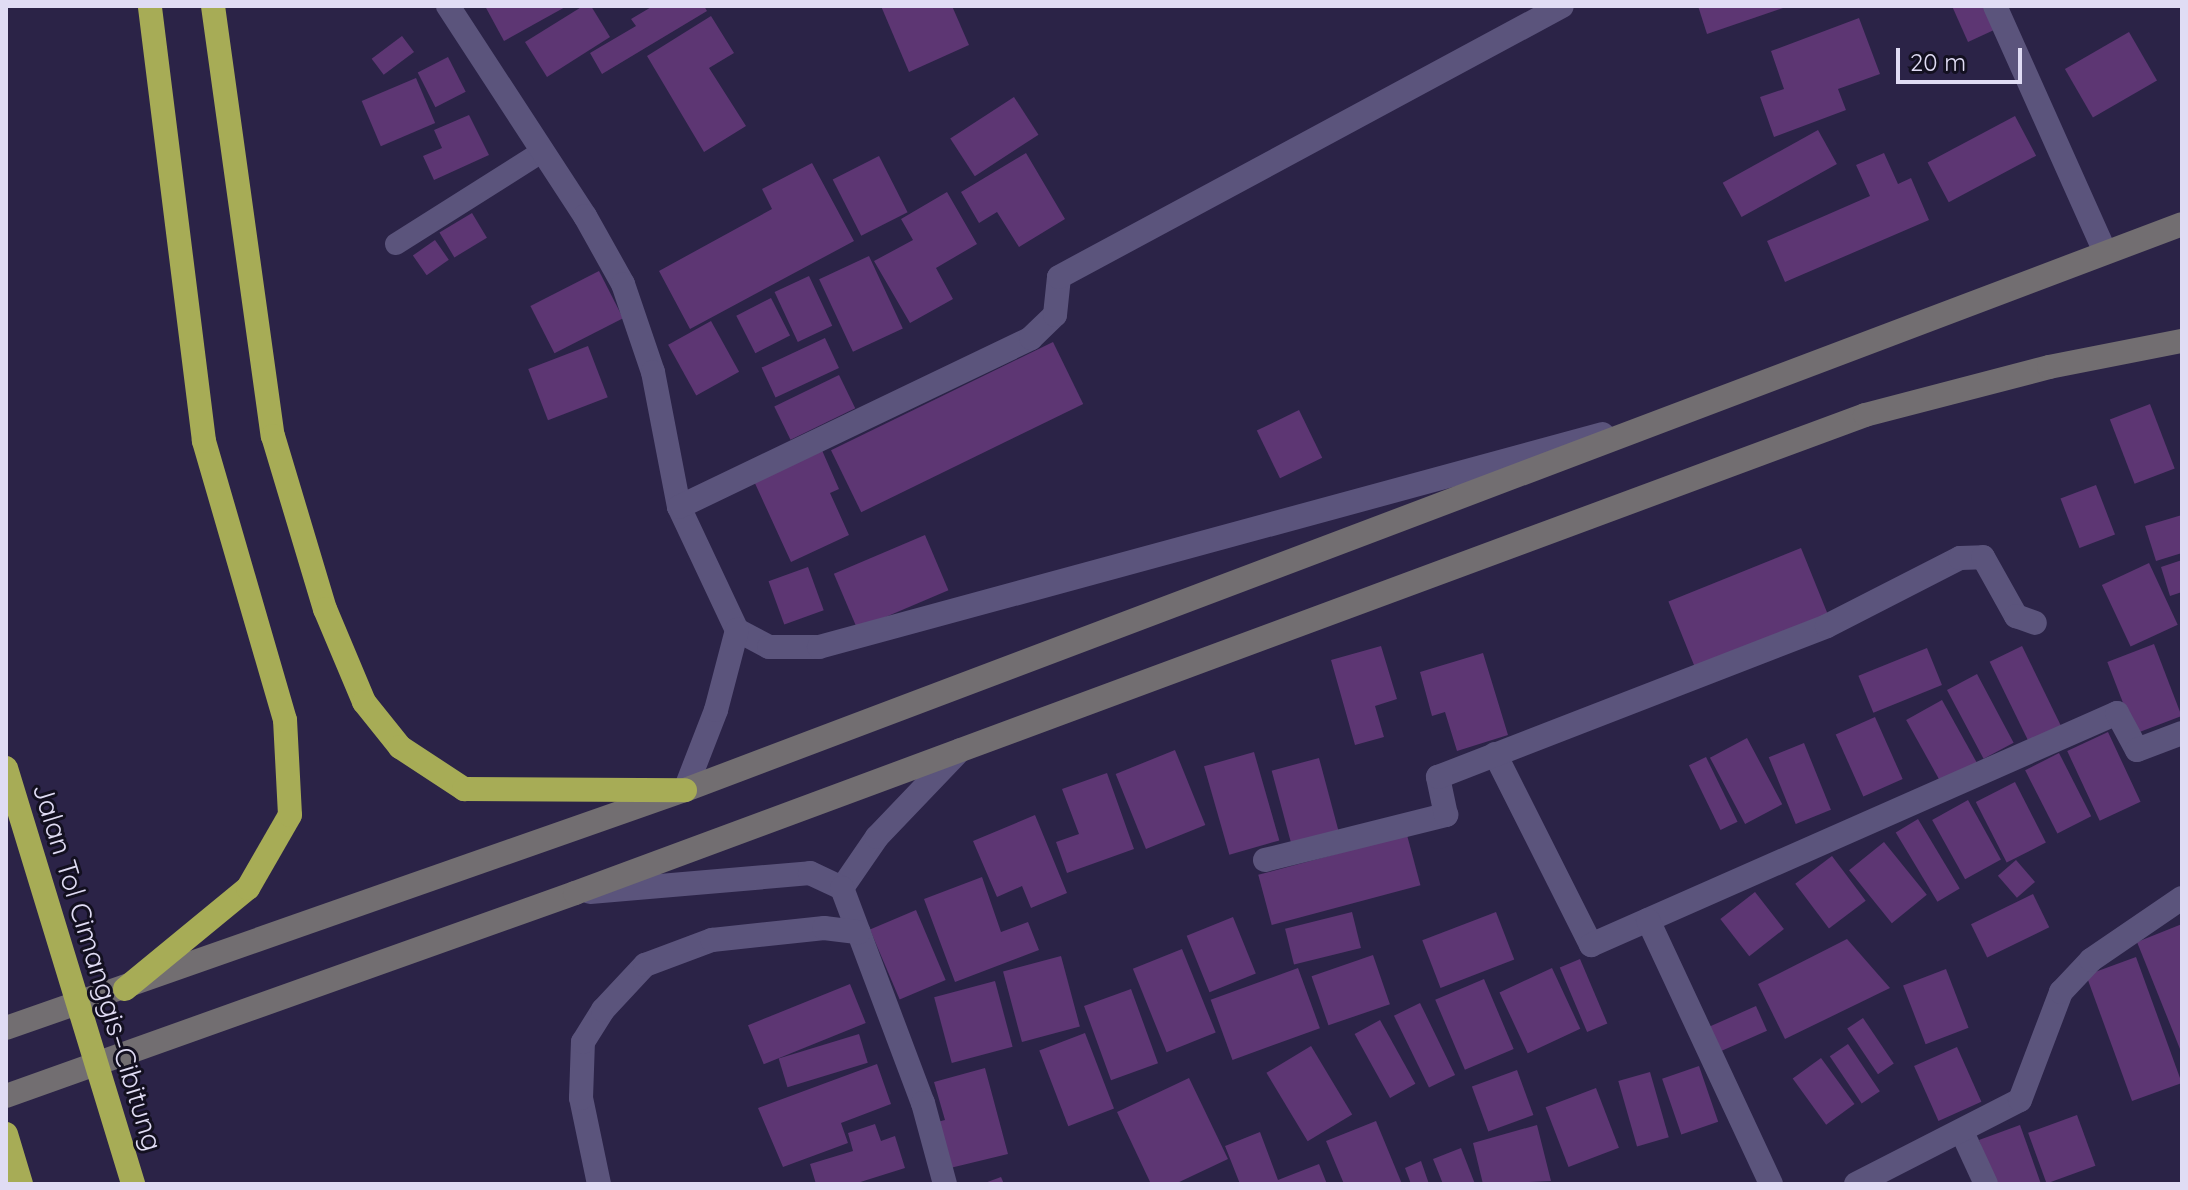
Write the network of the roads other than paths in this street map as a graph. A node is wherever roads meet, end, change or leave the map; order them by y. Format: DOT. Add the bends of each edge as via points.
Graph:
graph roads {
  1 [pos="150,6"];
  2 [pos="213,6"];
  3 [pos="448,6"];
  4 [pos="1562,6"];
  5 [pos="1995,6"];
  6 [pos="543,151"];
  7 [pos="2182,224"];
  8 [pos="396,244"];
  9 [pos="2105,252"];
  10 [pos="2182,341"];
  11 [pos="1698,408"];
  12 [pos="679,507"];
  13 [pos="2035,623"];
  14 [pos="737,630"];
  15 [pos="2182,733"];
  16 [pos="960,750"];
  17 [pos="1495,754"];
  18 [pos="10,779"];
  19 [pos="685,790"];
  20 [pos="1265,860"];
  21 [pos="842,888"];
  22 [pos="575,893"];
  23 [pos="2182,898"];
  24 [pos="1648,920"];
  25 [pos="859,932"];
  26 [pos="125,989"];
  27 [pos="6,1028"];
  28 [pos="6,1096"];
  29 [pos="1962,1132"];
  30 [pos="6,1134"];
  31 [pos="21,1184"];
  32 [pos="133,1184"];
  33 [pos="599,1184"];
  34 [pos="945,1184"];
  35 [pos="1771,1184"];
  36 [pos="1856,1184"];
  37 [pos="1986,1184"];
  1 -- 26 [label="highway" via="204,441 285,720 290,815 248,888"];
  2 -- 19 [label="highway" via="273,436 325,609 364,702 400,747 464,789"];
  3 -- 6 [label="street"];
  4 -- 12 [label="street" via="1059,277 1055,315 1031,338"];
  5 -- 9 [label="street"];
  6 -- 8 [label="lane"];
  6 -- 12 [label="street" via="607,252 642,332"];
  7 -- 9 [label="main road"];
  9 -- 11 [label="main road"];
  10 -- 16 [label="main road" via="2049,367 1865,415"];
  11 -- 14 [label="street" via="819,647 769,647"];
  11 -- 19 [label="main road"];
  12 -- 14 [label="street"];
  13 -- 17 [label="street" via="2016,616 1983,557 1960,558 1827,626"];
  14 -- 19 [label="street" via="716,710"];
  15 -- 24 [label="street" via="2137,750 2117,713"];
  16 -- 21 [label="street" via="877,837"];
  16 -- 22 [label="main road"];
  17 -- 20 [label="street" via="1438,777 1446,815"];
  17 -- 24 [label="street" via="1591,945"];
  18 -- 32 [label="highway, Jalan Tol Cimanggis–Cibitung"];
  19 -- 26 [label="main road"];
  21 -- 22 [label="street" via="810,873"];
  21 -- 25 [label="street"];
  22 -- 28 [label="main road"];
  23 -- 29 [label="street" via="2091,960 2071,981 2061,992 2020,1100"];
  24 -- 35 [label="street"];
  25 -- 33 [label="street" via="824,928 712,940 645,965 603,1010 583,1042 581,1098"];
  25 -- 34 [label="street" via="923,1103"];
  26 -- 27 [label="main road"];
  29 -- 36 [label="street"];
  29 -- 37 [label="street"];
  30 -- 31 [label="highway"];
}
